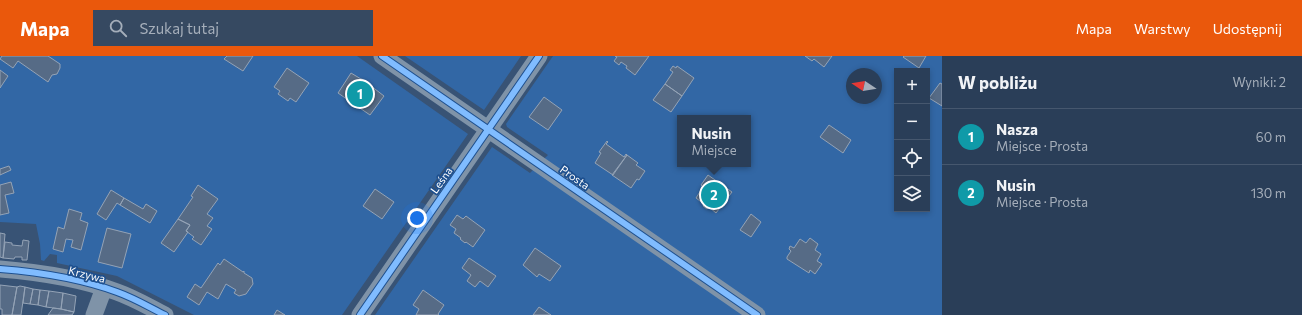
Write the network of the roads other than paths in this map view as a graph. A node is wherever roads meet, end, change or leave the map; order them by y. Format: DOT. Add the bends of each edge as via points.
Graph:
graph roads {
  1 [pos="382,56"];
  2 [pos="539,56"];
  3 [pos="489,129"];
  4 [pos="0,269"];
  5 [pos="104,288"];
  6 [pos="94,315"];
  7 [pos="165,315"];
  8 [pos="360,315"];
  9 [pos="757,315"];
  1 -- 3 [label="street, Prosta"];
  2 -- 3 [label="street, Leśna"];
  3 -- 8 [label="street, Leśna"];
  3 -- 9 [label="street, Prosta"];
  4 -- 5 [label="street, Krzywa" via="30,271"];
  5 -- 6 [label="street"];
  5 -- 7 [label="street, Krzywa" via="133,298"];
}
